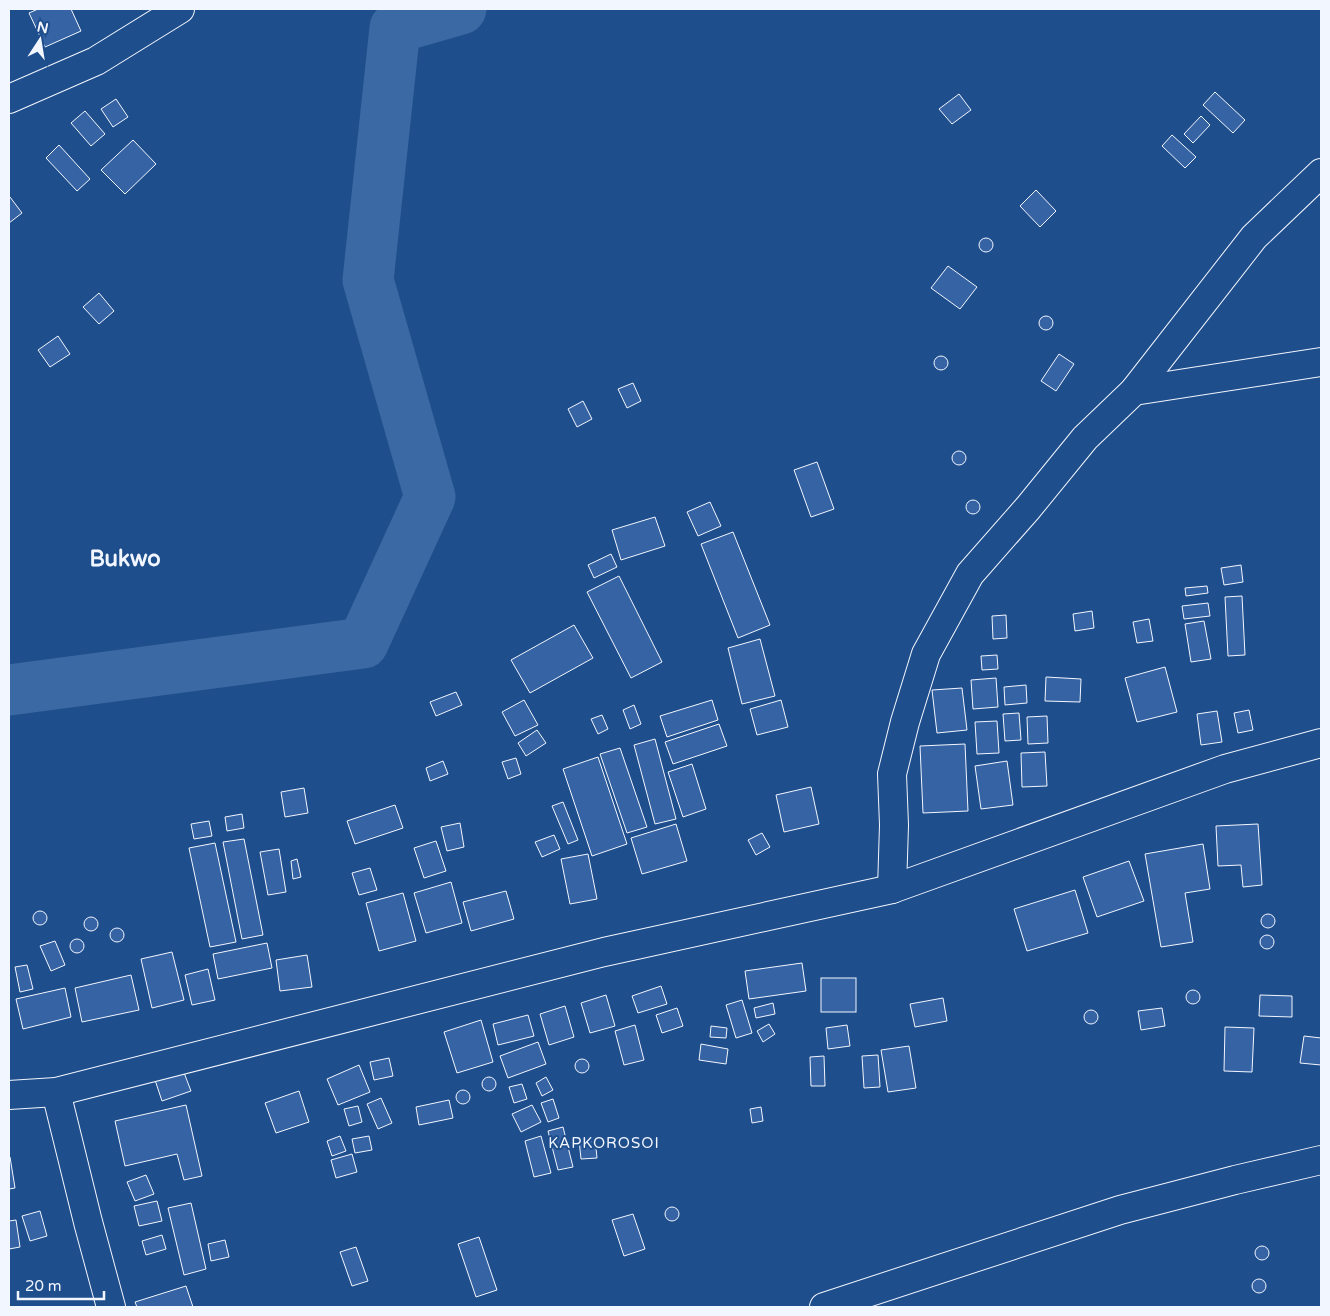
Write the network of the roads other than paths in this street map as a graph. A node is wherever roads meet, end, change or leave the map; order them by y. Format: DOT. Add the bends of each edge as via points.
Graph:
graph roads {
  1 [pos="180,9"];
  2 [pos="9,99"];
  3 [pos="1321,173"];
  4 [pos="1321,362"];
  5 [pos="1134,391"];
  6 [pos="1321,743"];
  7 [pos="892,889"];
  8 [pos="56,1092"];
  9 [pos="9,1095"];
  10 [pos="1321,1160"];
  11 [pos="111,1307"];
  12 [pos="824,1307"];
  1 -- 2 [label="street" via="96,61"];
  3 -- 5 [label="street" via="1254,237"];
  4 -- 5 [label="street"];
  5 -- 7 [label="street" via="1085,438 970,574 926,654 892,774"];
  6 -- 7 [label="street" via="1225,769"];
  7 -- 8 [label="street" via="604,952"];
  8 -- 9 [label="street"];
  8 -- 11 [label="street"];
  10 -- 12 [label="street" via="1120,1210"];
}
